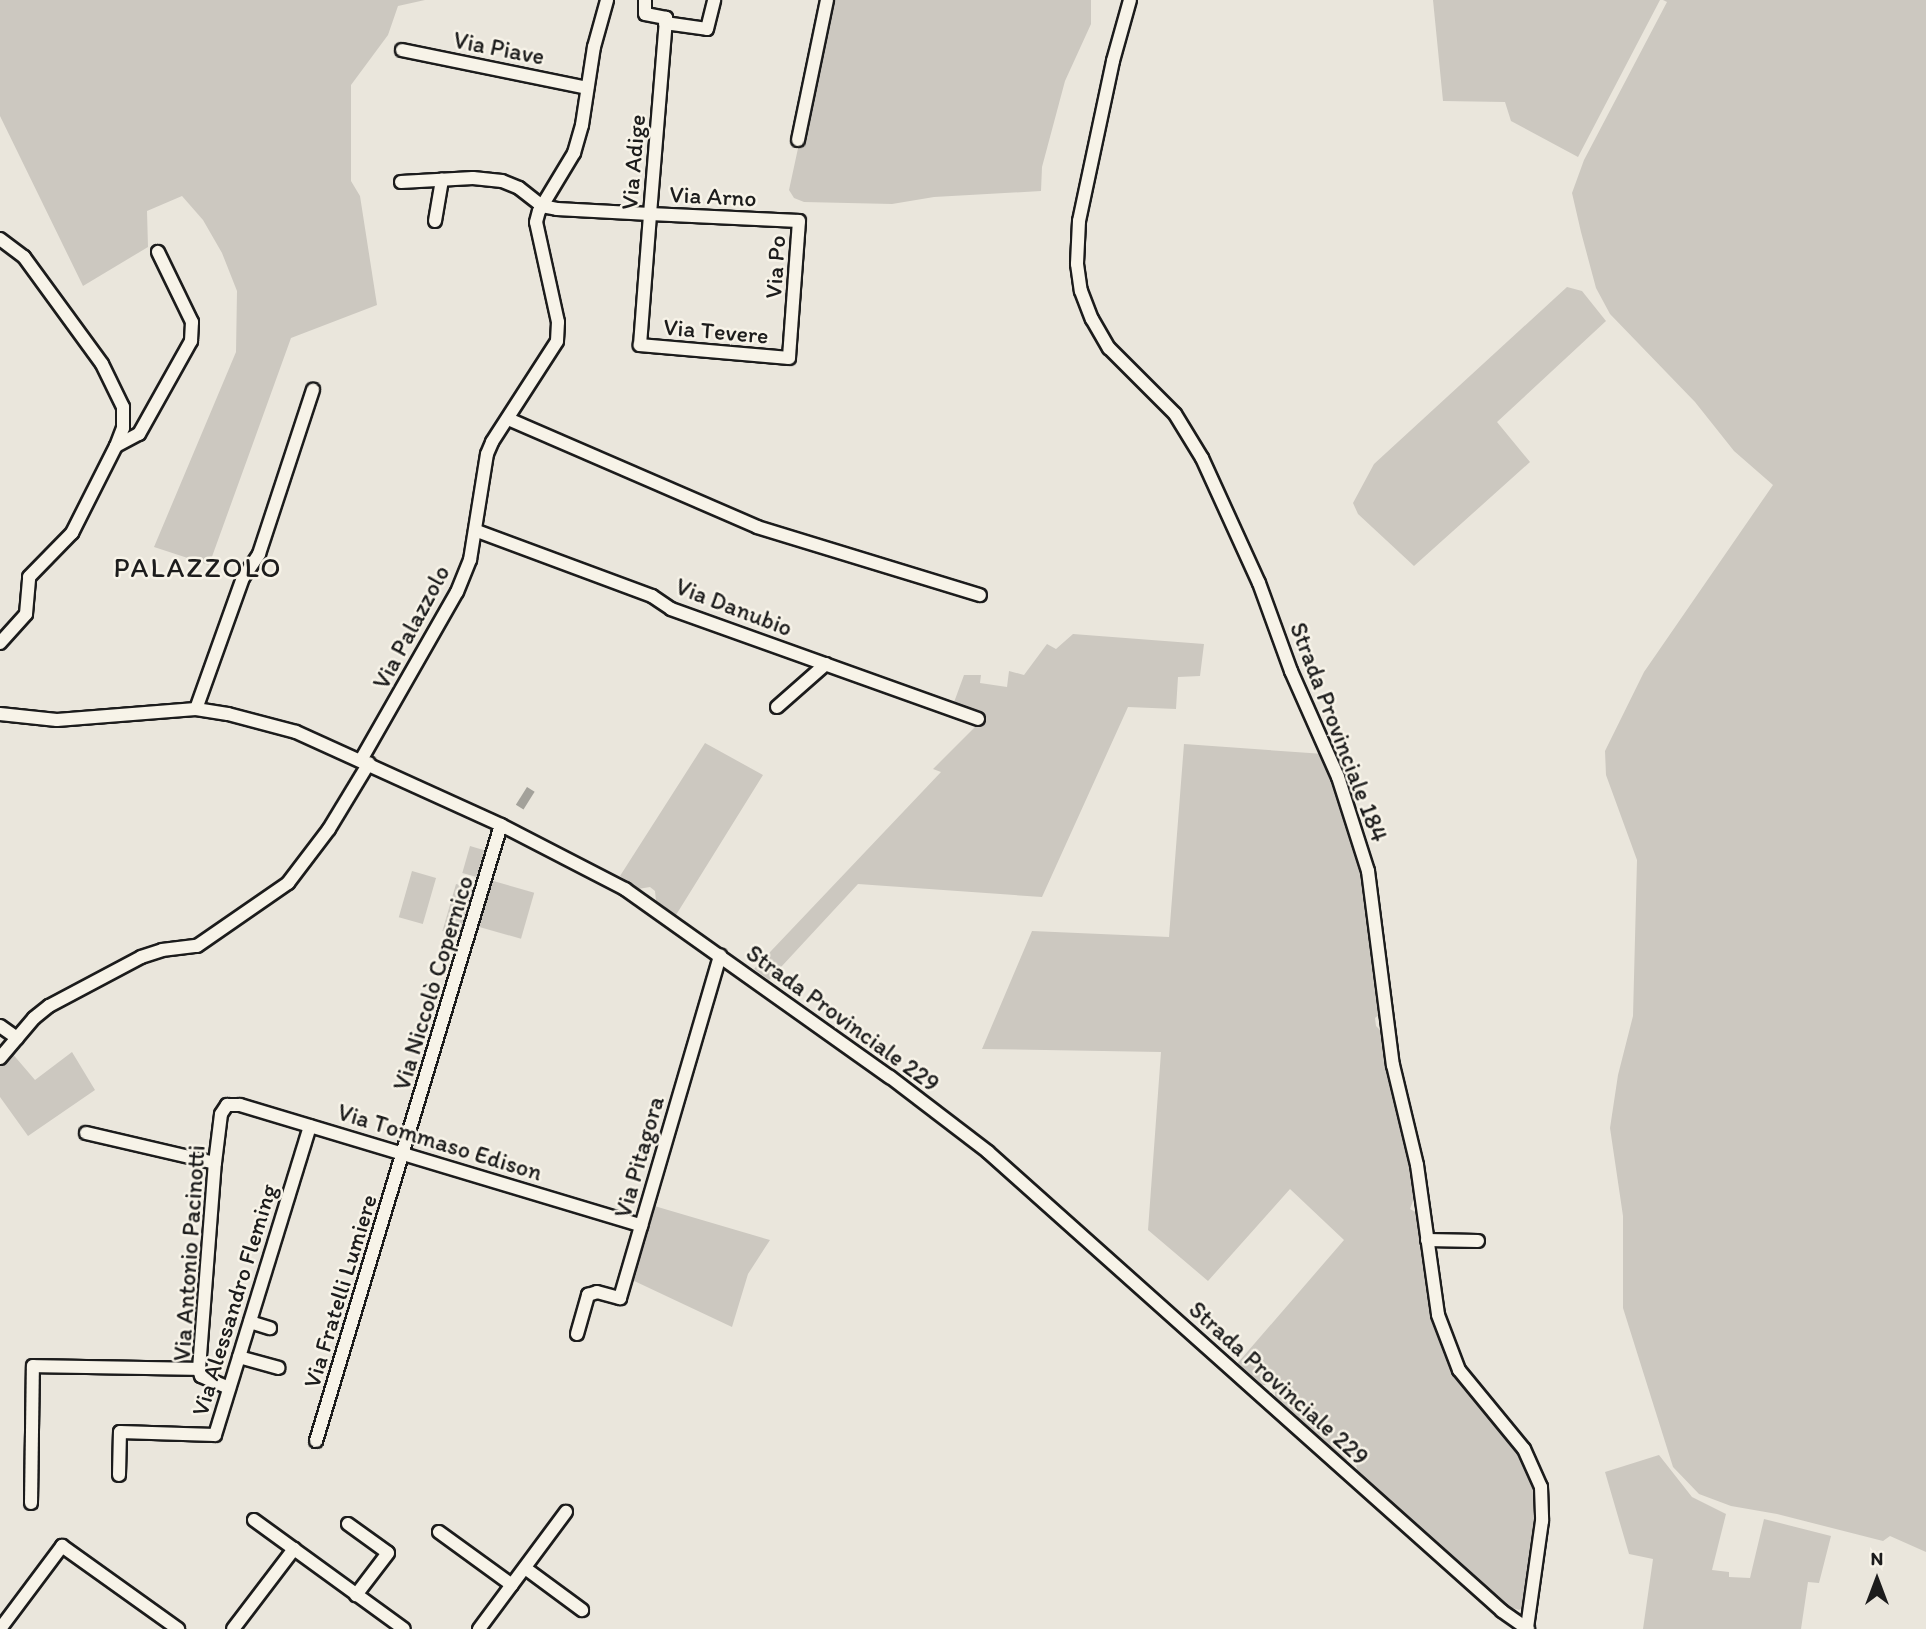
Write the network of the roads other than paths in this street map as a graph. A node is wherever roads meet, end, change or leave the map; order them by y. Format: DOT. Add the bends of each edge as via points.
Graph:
graph roads {
  1 [pos="607,0"];
  2 [pos="645,0"];
  3 [pos="714,0"];
  4 [pos="827,0"];
  5 [pos="1130,0"];
  6 [pos="665,23"];
  7 [pos="402,50"];
  8 [pos="587,88"];
  9 [pos="798,140"];
  10 [pos="442,180"];
  11 [pos="401,183"];
  12 [pos="542,206"];
  13 [pos="650,214"];
  14 [pos="435,221"];
  15 [pos="799,222"];
  16 [pos="0,239"];
  17 [pos="158,252"];
  18 [pos="640,345"];
  19 [pos="789,358"];
  20 [pos="313,390"];
  21 [pos="508,419"];
  22 [pos="116,446"];
  23 [pos="477,531"];
  24 [pos="980,596"];
  25 [pos="0,643"];
  26 [pos="826,664"];
  27 [pos="777,707"];
  28 [pos="196,709"];
  29 [pos="0,714"];
  30 [pos="978,719"];
  31 [pos="365,762"];
  32 [pos="501,825"];
  33 [pos="720,955"];
  34 [pos="0,1026"];
  35 [pos="17,1038"];
  36 [pos="0,1058"];
  37 [pos="227,1105"];
  38 [pos="310,1126"];
  39 [pos="86,1133"];
  40 [pos="404,1153"];
  41 [pos="215,1163"];
  42 [pos="641,1224"];
  43 [pos="1427,1240"];
  44 [pos="1478,1241"];
  45 [pos="250,1322"];
  46 [pos="270,1328"];
  47 [pos="578,1334"];
  48 [pos="239,1357"];
  49 [pos="279,1368"];
  50 [pos="199,1369"];
  51 [pos="229,1388"];
  52 [pos="316,1441"];
  53 [pos="119,1475"];
  54 [pos="32,1503"];
  55 [pos="566,1512"];
  56 [pos="254,1520"];
  57 [pos="348,1524"];
  58 [pos="439,1532"];
  59 [pos="294,1549"];
  60 [pos="525,1568"];
  61 [pos="512,1585"];
  62 [pos="356,1595"];
  63 [pos="582,1611"];
  64 [pos="0,1629"];
  65 [pos="178,1629"];
  66 [pos="233,1629"];
  67 [pos="404,1629"];
  68 [pos="479,1629"];
  69 [pos="1528,1629"];
  1 -- 8 [label="street, Via Palazzolo"];
  2 -- 6 [label="street" via="645,14 666,18"];
  3 -- 6 [label="street" via="706,29"];
  4 -- 9 [label="street"];
  5 -- 43 [label="street, Strada Provinciale 184" via="1079,221 1081,291 1109,348 1175,414 1202,458 1338,777 1368,871 1393,1065 1417,1165"];
  6 -- 13 [label="street, Via Adige"];
  7 -- 8 [label="street, Via Piave"];
  8 -- 12 [label="street, Via Palazzolo" via="574,153"];
  10 -- 11 [label="street"];
  10 -- 12 [label="street" via="502,181"];
  10 -- 14 [label="street"];
  12 -- 13 [label="street, Via Arno"];
  12 -- 21 [label="street, Via Palazzolo" via="536,231 558,321 557,341"];
  13 -- 15 [label="street, Via Arno"];
  13 -- 18 [label="street, Via Adige"];
  15 -- 19 [label="street, Via Po"];
  16 -- 22 [label="street" via="24,257 102,364 123,407"];
  17 -- 22 [label="street" via="192,321 193,333 139,434"];
  18 -- 19 [label="street, Via Tevere"];
  20 -- 28 [label="street" via="259,554 243,578"];
  21 -- 23 [label="street, Via Palazzolo" via="487,454"];
  21 -- 24 [label="street" via="757,527"];
  22 -- 25 [label="street" via="72,533 30,577 29,605 23,620"];
  23 -- 26 [label="street, Via Danubio" via="652,596 671,609"];
  23 -- 31 [label="street, Via Palazzolo" via="457,592"];
  26 -- 27 [label="street"];
  26 -- 30 [label="street, Via Danubio"];
  28 -- 29 [label="street, Strada Provinciale 229" via="70,720"];
  28 -- 31 [label="street, Strada Provinciale 229" via="296,732"];
  31 -- 32 [label="street, Strada Provinciale 229"];
  31 -- 35 [label="street, Via Palazzolo" via="329,829 288,883 197,946 141,957 67,995 34,1018"];
  32 -- 33 [label="street, Strada Provinciale 229" via="625,888"];
  32 -- 40 [label="street, Via Niccolò Copernico"];
  33 -- 42 [label="street, Via Pitagora"];
  33 -- 69 [label="street, Strada Provinciale 229" via="988,1152 1502,1611"];
  34 -- 35 [label="street"];
  35 -- 36 [label="street, Via Palazzolo"];
  37 -- 38 [label="street, Via Tommaso Edison"];
  37 -- 41 [label="street, Via Antonio Pacinotti" via="221,1114"];
  38 -- 40 [label="street, Via Tommaso Edison"];
  38 -- 45 [label="street, Via Alessandro Fleming"];
  39 -- 41 [label="street"];
  40 -- 42 [label="street, Via Tommaso Edison"];
  40 -- 52 [label="street, Via Fratelli Lumiere"];
  41 -- 50 [label="street, Via Antonio Pacinotti"];
  42 -- 47 [label="street, Via Pitagora" via="620,1298 597,1292 588,1295"];
  43 -- 44 [label="street"];
  43 -- 69 [label="street, Strada Provinciale 184" via="1438,1315 1459,1370 1524,1450 1541,1487 1542,1521"];
  45 -- 46 [label="street"];
  45 -- 48 [label="street, Via Alessandro Fleming"];
  48 -- 49 [label="street"];
  48 -- 51 [label="street, Via Alessandro Fleming"];
  50 -- 51 [label="street, Via Antonio Pacinotti" via="201,1376"];
  50 -- 54 [label="street" via="33,1366"];
  51 -- 53 [label="street, Via Alessandro Fleming" via="215,1435 120,1432"];
  55 -- 60 [label="street"];
  56 -- 59 [label="street"];
  57 -- 62 [label="street" via="388,1553"];
  58 -- 61 [label="street"];
  59 -- 62 [label="street"];
  59 -- 66 [label="street"];
  60 -- 61 [label="street"];
  60 -- 63 [label="street"];
  61 -- 68 [label="street"];
  62 -- 67 [label="street"];
  64 -- 65 [label="street" via="62,1546"];
}
